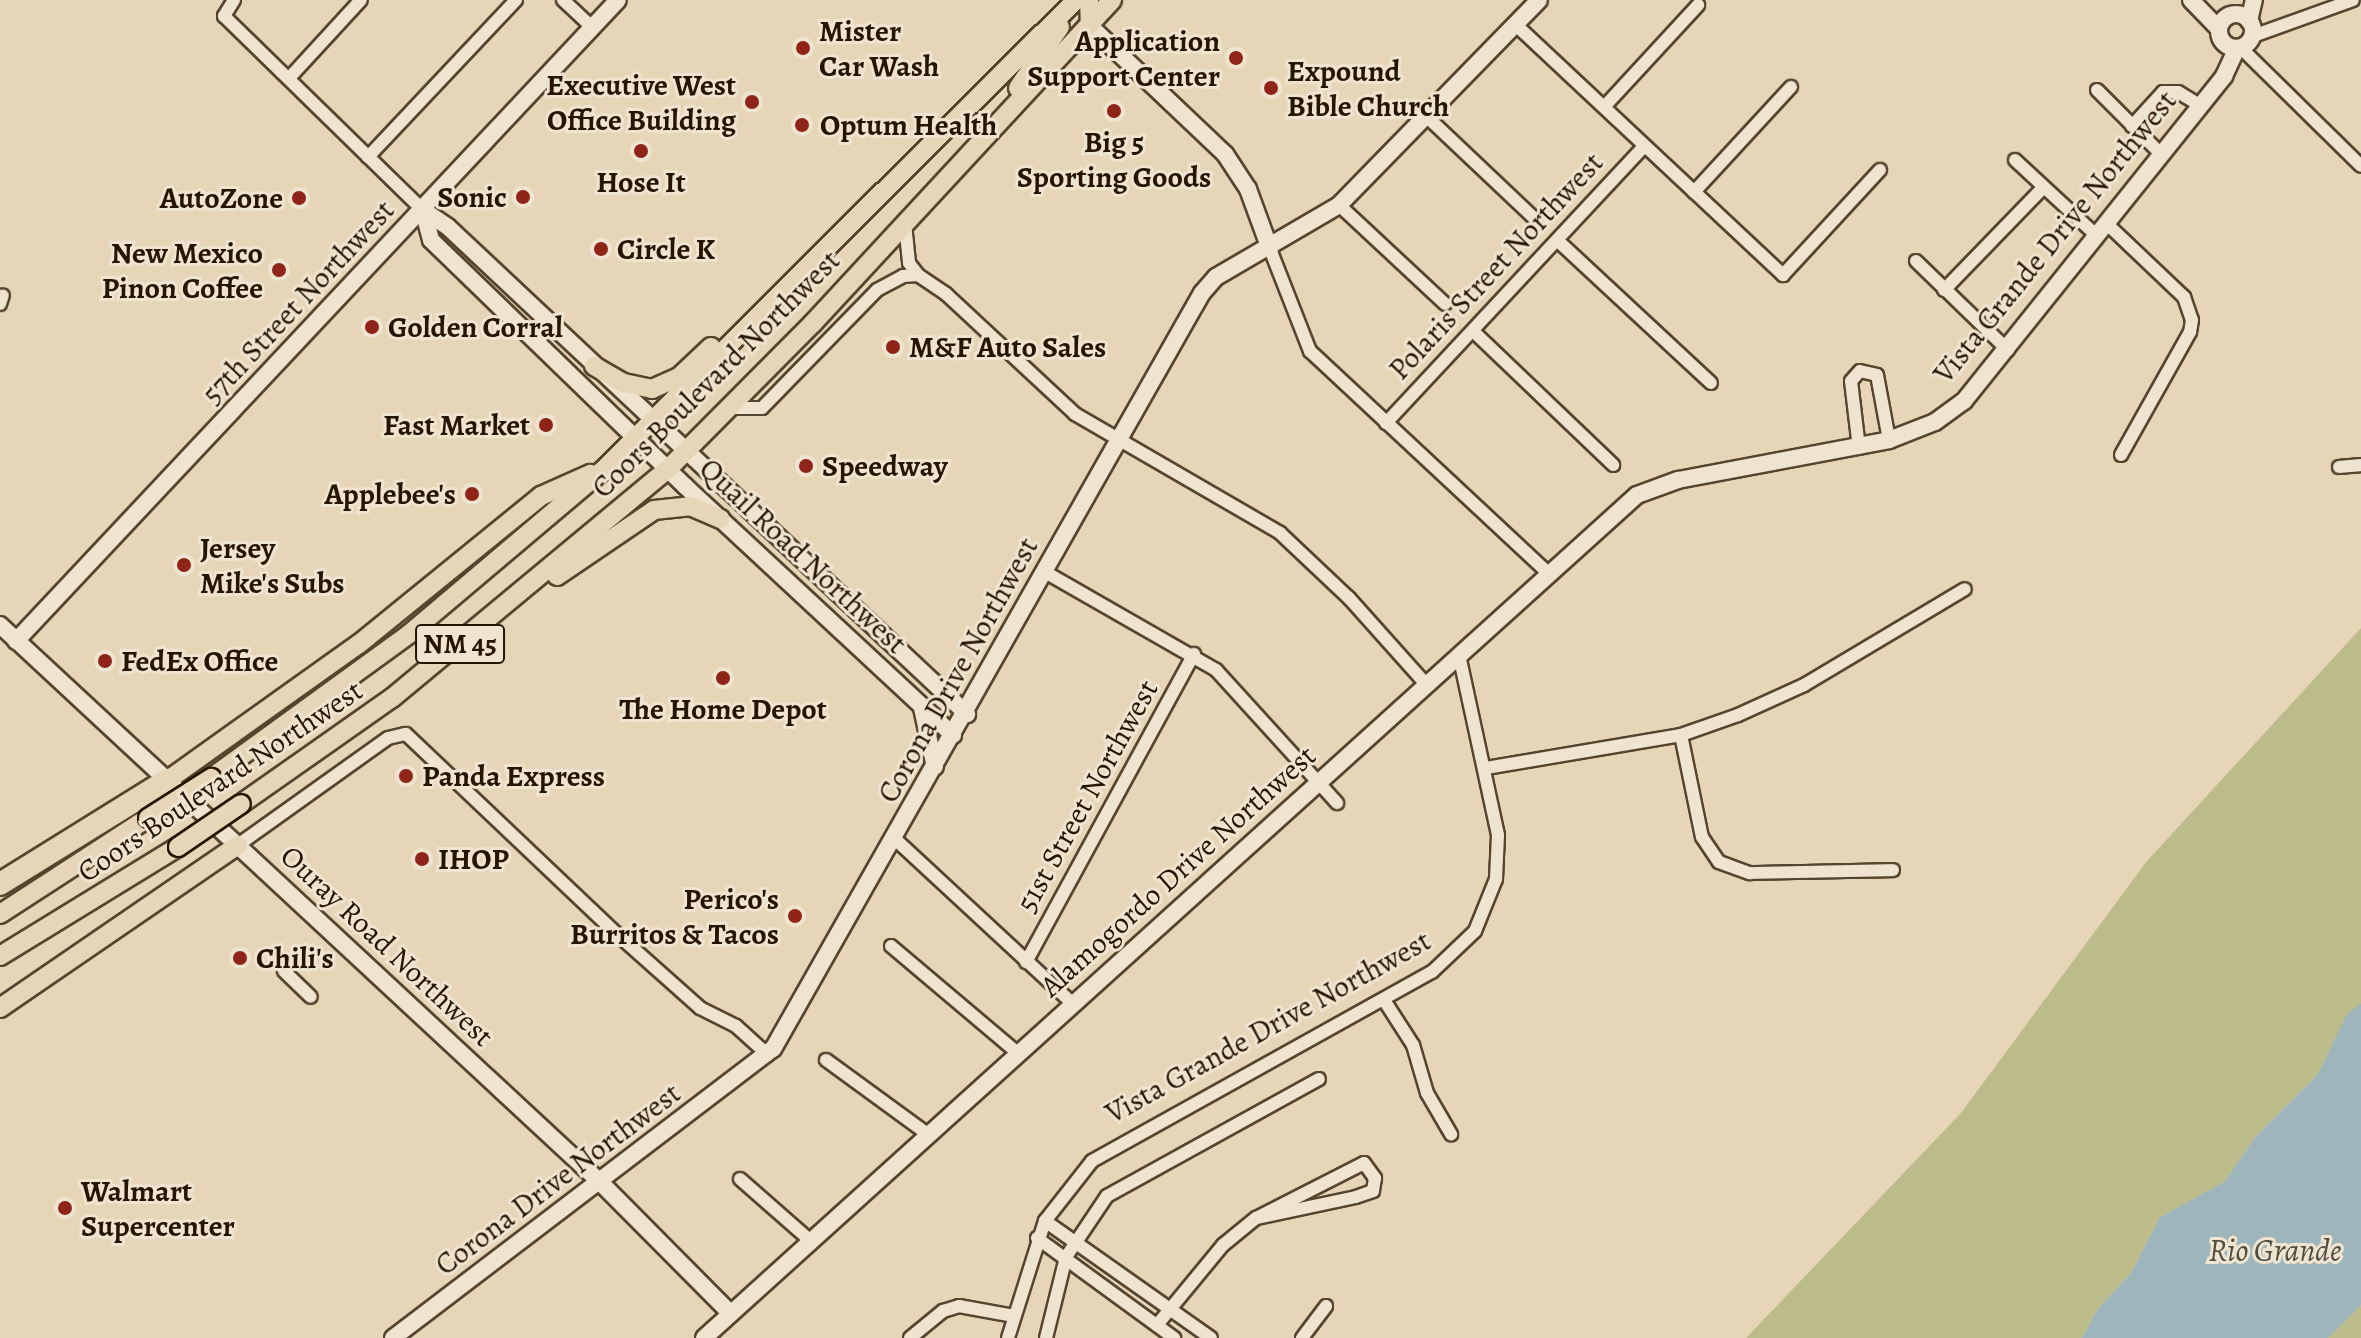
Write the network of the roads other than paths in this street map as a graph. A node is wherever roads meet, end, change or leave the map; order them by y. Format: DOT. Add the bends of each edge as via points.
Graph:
graph roads {
  1 [pos="234,0"];
  2 [pos="361,0"];
  3 [pos="516,0"];
  4 [pos="563,0"];
  5 [pos="618,0"];
  6 [pos="1089,0"];
  7 [pos="1112,0"];
  8 [pos="1539,0"];
  9 [pos="2194,0"];
  10 [pos="2254,0"];
  11 [pos="2353,0"];
  12 [pos="1065,4"];
  13 [pos="1698,5"];
  14 [pos="1516,25"];
  15 [pos="1090,26"];
  16 [pos="592,27"];
  17 [pos="2240,29"];
  18 [pos="291,76"];
  19 [pos="1791,87"];
  20 [pos="2097,90"];
  21 [pos="2198,104"];
  22 [pos="1604,107"];
  23 [pos="1008,113"];
  24 [pos="1424,114"];
  25 [pos="2132,126"];
  26 [pos="1644,146"];
  27 [pos="2160,153"];
  28 [pos="368,157"];
  29 [pos="2015,160"];
  30 [pos="2361,166"];
  31 [pos="1880,170"];
  32 [pos="2043,188"];
  33 [pos="1694,192"];
  34 [pos="1339,205"];
  35 [pos="423,210"];
  36 [pos="1532,216"];
  37 [pos="905,224"];
  38 [pos="2101,229"];
  39 [pos="1557,240"];
  40 [pos="1270,249"];
  41 [pos="1916,261"];
  42 [pos="918,275"];
  43 [pos="1944,290"];
  44 [pos="1445,304"];
  45 [pos="767,306"];
  46 [pos="1473,331"];
  47 [pos="2008,350"];
  48 [pos="594,366"];
  49 [pos="1711,383"];
  50 [pos="731,408"];
  51 [pos="654,422"];
  52 [pos="1386,423"];
  53 [pos="636,438"];
  54 [pos="1119,439"];
  55 [pos="1889,440"];
  56 [pos="1859,448"];
  57 [pos="687,451"];
  58 [pos="2121,455"];
  59 [pos="1613,465"];
  60 [pos="2361,465"];
  61 [pos="2339,467"];
  62 [pos="604,469"];
  63 [pos="667,470"];
  64 [pos="1707,475"];
  65 [pos="720,519"];
  66 [pos="1045,572"];
  67 [pos="1550,575"];
  68 [pos="1965,589"];
  69 [pos="510,604"];
  70 [pos="0,625"];
  71 [pos="880,635"];
  72 [pos="16,641"];
  73 [pos="866,651"];
  74 [pos="1194,654"];
  75 [pos="1459,654"];
  76 [pos="1426,684"];
  77 [pos="920,703"];
  78 [pos="967,714"];
  79 [pos="953,735"];
  80 [pos="1681,735"];
  81 [pos="1486,768"];
  82 [pos="935,769"];
  83 [pos="168,780"];
  84 [pos="1318,782"];
  85 [pos="1337,803"];
  86 [pos="895,839"];
  87 [pos="238,845"];
  88 [pos="1893,870"];
  89 [pos="0,884"];
  90 [pos="0,914"];
  91 [pos="62,921"];
  92 [pos="891,946"];
  93 [pos="0,956"];
  94 [pos="1026,962"];
  95 [pos="0,965"];
  96 [pos="284,971"];
  97 [pos="311,997"];
  98 [pos="1384,1000"];
  99 [pos="1073,1004"];
  100 [pos="0,1008"];
  101 [pos="1019,1054"];
  102 [pos="768,1055"];
  103 [pos="826,1060"];
  104 [pos="1319,1079"];
  105 [pos="1451,1134"];
  106 [pos="929,1135"];
  107 [pos="740,1179"];
  108 [pos="599,1181"];
  109 [pos="1256,1218"];
  110 [pos="1045,1221"];
  111 [pos="1037,1238"];
  112 [pos="812,1242"];
  113 [pos="1075,1242"];
  114 [pos="1066,1257"];
  115 [pos="1326,1306"];
  116 [pos="1169,1308"];
  117 [pos="731,1314"];
  118 [pos="1014,1316"];
  119 [pos="1157,1325"];
  120 [pos="1191,1332"];
  121 [pos="393,1338"];
  122 [pos="704,1338"];
  123 [pos="910,1338"];
  124 [pos="1008,1338"];
  125 [pos="1046,1338"];
  126 [pos="1174,1338"];
  127 [pos="1211,1338"];
  128 [pos="1302,1338"];
  1 -- 18 [label="street, Quail Road Northwest" via="224,16"];
  2 -- 18 [label="street"];
  3 -- 28 [label="street"];
  4 -- 16 [label="street"];
  5 -- 16 [label="street, 57th Street Northwest"];
  6 -- 15 [label="main road"];
  7 -- 15 [label="main road, Coors Boulevard Northwest / NM 45"];
  8 -- 14 [label="street, Corona Drive Northwest"];
  9 -- 17 [label="street"];
  10 -- 17 [label="street, Vista Grande Drive Northwest"];
  11 -- 17 [label="street" via="2279,27"];
  12 -- 23 [label="main road" via="1064,22 1017,89"];
  12 -- 45 [label="main road, Coors Boulevard Northwest / NM 45"];
  13 -- 22 [label="street"];
  14 -- 22 [label="street"];
  14 -- 24 [label="street, Corona Drive Northwest"];
  15 -- 23 [label="main road, Coors Boulevard Northwest / NM 45"];
  15 -- 40 [label="street" via="1225,154 1248,189"];
  16 -- 35 [label="street, 57th Street Northwest"];
  17 -- 21 [label="street, Vista Grande Drive Northwest"];
  17 -- 30 [label="street" via="2263,71"];
  18 -- 28 [label="street, Quail Road Northwest"];
  19 -- 33 [label="street"];
  20 -- 25 [label="street"];
  21 -- 25 [label="street" via="2178,92 2163,92"];
  21 -- 27 [label="street, Vista Grande Drive Northwest"];
  22 -- 26 [label="street"];
  23 -- 37 [label="main road, Coors Boulevard Northwest / NM 45"];
  24 -- 34 [label="street, Corona Drive Northwest"];
  24 -- 36 [label="street"];
  25 -- 27 [label="street"];
  26 -- 33 [label="street"];
  26 -- 39 [label="street, Polaris Street Northwest"];
  27 -- 38 [label="street, Vista Grande Drive Northwest"];
  28 -- 35 [label="street, Quail Road Northwest"];
  29 -- 32 [label="street"];
  31 -- 33 [label="street" via="1783,275"];
  32 -- 38 [label="street"];
  32 -- 43 [label="street"];
  34 -- 40 [label="street, Corona Drive Northwest"];
  34 -- 44 [label="street"];
  35 -- 48 [label="street, Quail Road Northwest" via="448,227"];
  35 -- 53 [label="street, Quail Road Northwest" via="431,240"];
  35 -- 72 [label="street, 57th Street Northwest"];
  37 -- 42 [label="street" via="909,263"];
  37 -- 50 [label="main road, Coors Boulevard Northwest / NM 45"];
  38 -- 47 [label="street, Vista Grande Drive Northwest"];
  38 -- 58 [label="street" via="2184,297 2192,320"];
  39 -- 46 [label="street, Polaris Street Northwest"];
  39 -- 49 [label="street"];
  40 -- 52 [label="street" via="1310,351"];
  40 -- 54 [label="street, Corona Drive Northwest" via="1216,277 1202,293"];
  41 -- 43 [label="street"];
  42 -- 50 [label="street" via="903,276 877,290 762,408"];
  42 -- 54 [label="street" via="946,294 1075,414"];
  43 -- 47 [label="street"];
  45 -- 48 [label="main road" via="740,319 662,387 640,388"];
  45 -- 51 [label="main road, Coors Boulevard Northwest / NM 45"];
  46 -- 52 [label="street, Polaris Street Northwest"];
  46 -- 59 [label="street"];
  47 -- 55 [label="street, Vista Grande Drive Northwest" via="1952,411"];
  48 -- 51 [label="street, Quail Road Northwest"];
  50 -- 57 [label="main road, Coors Boulevard Northwest / NM 45"];
  51 -- 53 [label="main road, Coors Boulevard Northwest / NM 45"];
  51 -- 57 [label="street, Quail Road Northwest"];
  52 -- 67 [label="street"];
  53 -- 62 [label="main road, Coors Boulevard Northwest / NM 45"];
  53 -- 63 [label="street, Quail Road Northwest"];
  54 -- 66 [label="street, Corona Drive Northwest"];
  54 -- 76 [label="street" via="1280,533 1349,598"];
  55 -- 56 [label="street, Vista Grande Drive Northwest"];
  55 -- 56 [label="street" via="1877,375 1860,371 1851,381"];
  56 -- 64 [label="street, Vista Grande Drive Northwest"];
  57 -- 63 [label="main road, Coors Boulevard Northwest / NM 45"];
  57 -- 71 [label="street, Quail Road Northwest"];
  60 -- 61 [label="street"];
  62 -- 83 [label="main road" via="541,496 359,644"];
  62 -- 90 [label="main road, Coors Boulevard Northwest / NM 45, bridge" via="409,634 211,778"];
  63 -- 65 [label="street, Quail Road Northwest"];
  63 -- 69 [label="main road, Coors Boulevard Northwest / NM 45"];
  64 -- 67 [label="street, Alamogordo Drive Northwest" via="1637,495"];
  65 -- 69 [label="main road" via="690,506 654,510"];
  65 -- 73 [label="street, Quail Road Northwest"];
  66 -- 74 [label="street"];
  66 -- 78 [label="street, Corona Drive Northwest"];
  67 -- 75 [label="street, Alamogordo Drive Northwest"];
  68 -- 80 [label="street" via="1804,685"];
  69 -- 91 [label="main road, Coors Boulevard Northwest / NM 45, bridge" via="392,698"];
  70 -- 72 [label="street, Ouray Road Northwest"];
  71 -- 73 [label="street"];
  71 -- 78 [label="street, Quail Road Northwest"];
  72 -- 83 [label="street, Ouray Road Northwest"];
  73 -- 77 [label="street, Quail Road Northwest"];
  74 -- 84 [label="street" via="1216,670"];
  74 -- 94 [label="street, 51st Street Northwest"];
  75 -- 76 [label="street, Alamogordo Drive Northwest"];
  75 -- 81 [label="street, Vista Grande Drive Northwest"];
  76 -- 84 [label="street, Alamogordo Drive Northwest"];
  77 -- 79 [label="street, Quail Road Northwest"];
  77 -- 82 [label="street" via="930,728"];
  78 -- 79 [label="street, Corona Drive Northwest"];
  79 -- 82 [label="street, Corona Drive Northwest"];
  80 -- 81 [label="street"];
  80 -- 88 [label="street" via="1702,837 1719,862 1750,873"];
  81 -- 98 [label="street, Vista Grande Drive Northwest" via="1499,849 1485,911 1475,931 1447,961"];
  82 -- 86 [label="street, Corona Drive Northwest"];
  83 -- 87 [label="street, Ouray Road Northwest"];
  83 -- 89 [label="highway"];
  84 -- 85 [label="street"];
  84 -- 99 [label="street, Alamogordo Drive Northwest"];
  86 -- 94 [label="street"];
  86 -- 102 [label="street, Corona Drive Northwest" via="793,1022"];
  87 -- 100 [label="main road"];
  87 -- 102 [label="street" via="397,735 421,744 693,1001 736,1026"];
  87 -- 108 [label="street, Ouray Road Northwest"];
  91 -- 93 [label="main road, Coors Boulevard Northwest / NM 45"];
  91 -- 95 [label="main road"];
  92 -- 101 [label="street"];
  94 -- 99 [label="street"];
  96 -- 97 [label="street"];
  98 -- 105 [label="street" via="1413,1045 1427,1093"];
  98 -- 110 [label="street, Vista Grande Drive Northwest" via="1105,1152 1068,1187"];
  99 -- 101 [label="street, Alamogordo Drive Northwest"];
  101 -- 106 [label="street, Alamogordo Drive Northwest"];
  102 -- 108 [label="street, Corona Drive Northwest"];
  103 -- 106 [label="street"];
  104 -- 113 [label="street" via="1123,1184 1107,1196"];
  106 -- 112 [label="street, Alamogordo Drive Northwest"];
  107 -- 112 [label="street"];
  108 -- 117 [label="street, Ouray Road Northwest"];
  108 -- 121 [label="street, Corona Drive Northwest"];
  109 -- 109 [label="street" via="1364,1163 1375,1178 1373,1191"];
  109 -- 116 [label="street" via="1223,1245"];
  110 -- 111 [label="street, Vista Grande Drive Northwest"];
  110 -- 113 [label="street"];
  111 -- 114 [label="street"];
  111 -- 118 [label="street, Vista Grande Drive Northwest"];
  112 -- 117 [label="street, Alamogordo Drive Northwest"];
  113 -- 114 [label="street"];
  113 -- 116 [label="street"];
  114 -- 119 [label="street"];
  114 -- 125 [label="street"];
  115 -- 128 [label="street"];
  116 -- 119 [label="street"];
  116 -- 120 [label="street"];
  117 -- 122 [label="street, Alamogordo Drive Northwest"];
  118 -- 123 [label="street" via="959,1306 943,1311"];
  118 -- 124 [label="street, Vista Grande Drive Northwest"];
  119 -- 126 [label="street"];
  120 -- 127 [label="street"];
}
